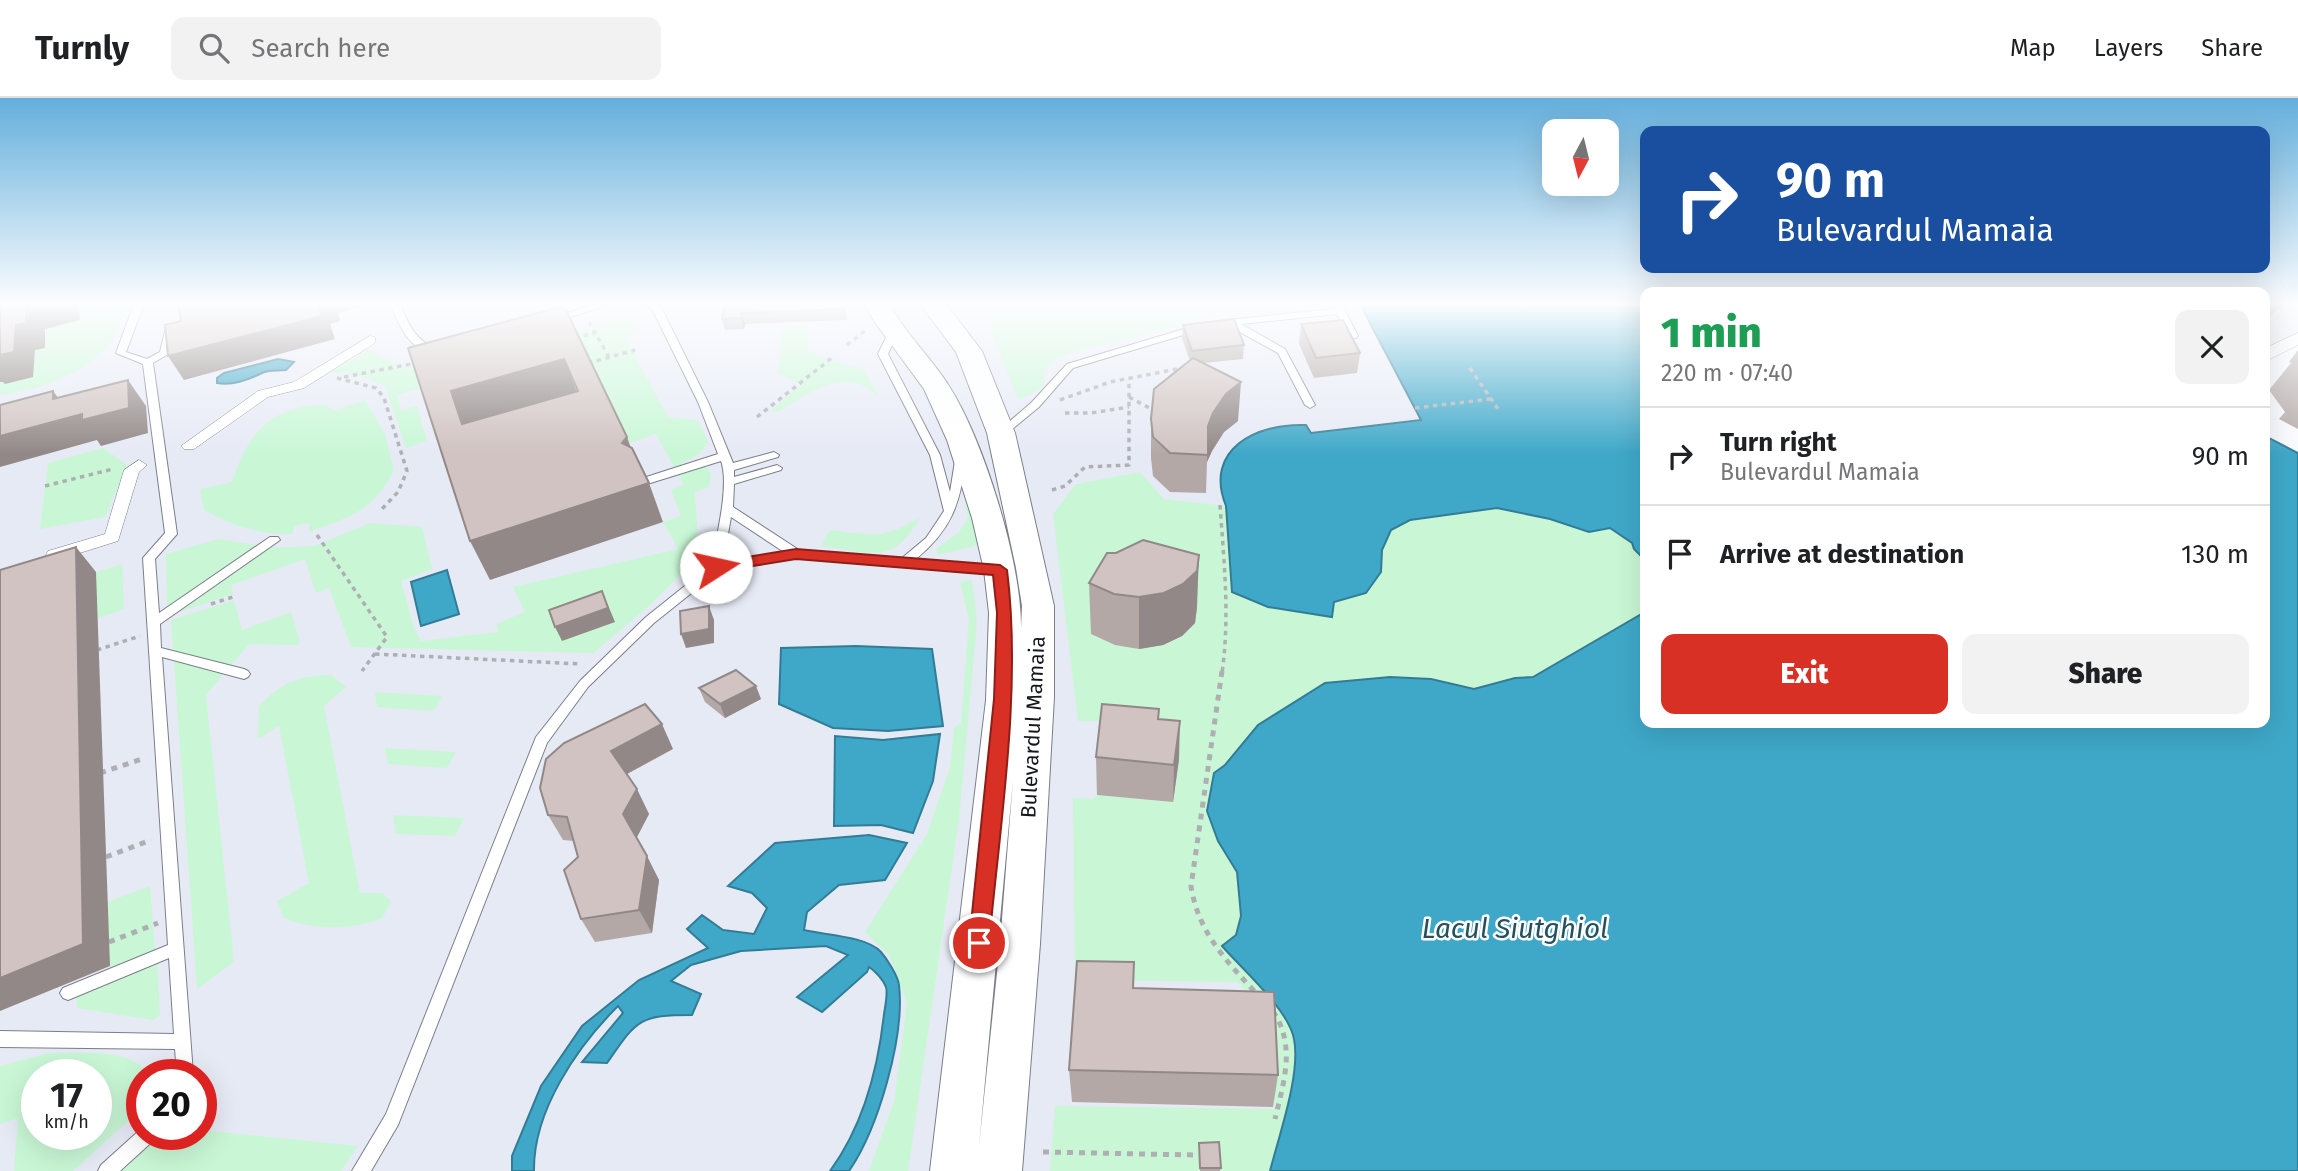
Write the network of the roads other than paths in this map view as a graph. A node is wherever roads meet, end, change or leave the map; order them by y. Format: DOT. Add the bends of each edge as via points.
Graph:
graph roads {
  1 [pos="124,354"];
  2 [pos="163,354"];
  3 [pos="348,354"];
  4 [pos="679,354"];
  5 [pos="883,354"];
  6 [pos="909,354"];
  7 [pos="969,354"];
  8 [pos="1110,354"];
  9 [pos="1284,354"];
  10 [pos="148,362"];
  11 [pos="1310,405"];
  12 [pos="981,437"];
  13 [pos="189,446"];
  14 [pos="774,455"];
  15 [pos="724,456"];
  16 [pos="139,465"];
  17 [pos="729,468"];
  18 [pos="777,468"];
  19 [pos="644,481"];
  20 [pos="729,482"];
  21 [pos="727,509"];
  22 [pos="950,513"];
  23 [pos="274,540"];
  24 [pos="796,554"];
  25 [pos="37,560"];
  26 [pos="906,561"];
  27 [pos="716,567"];
  28 [pos="1000,570"];
  29 [pos="154,627"];
  30 [pos="155,651"];
  31 [pos="244,674"];
  32 [pos="177,947"];
  33 [pos="68,993"];
  34 [pos="0,1039"];
  35 [pos="184,1042"];
  36 [pos="185,1059"];
  37 [pos="130,1150"];
  38 [pos="107,1171"];
  39 [pos="361,1171"];
  40 [pos="953,1171"];
  41 [pos="999,1171"];
  1 -- 10 [label="lane"];
  2 -- 10 [label="lane"];
  3 -- 13 [label="street" via="299,385 263,394"];
  4 -- 15 [label="lane"];
  5 -- 22 [label="lane" via="935,455"];
  6 -- 12 [label="main road, Bulevardul Mamaia"];
  7 -- 12 [label="main road, Bulevardul Mamaia"];
  8 -- 12 [label="lane" via="1070,366 1035,405"];
  9 -- 11 [label="lane"];
  10 -- 29 [label="lane" via="171,534 149,558"];
  12 -- 22 [label="lane" via="959,477"];
  12 -- 28 [label="main road, Bulevardul Mamaia" via="987,518"];
  12 -- 41 [label="main road, Bulevardul Mamaia" via="1032,568 1038,606 1037,696 1020,944"];
  14 -- 17 [label="lane"];
  15 -- 17 [label="lane"];
  15 -- 19 [label="lane"];
  16 -- 25 [label="street" via="132,470 112,537"];
  17 -- 20 [label="lane"];
  18 -- 20 [label="lane"];
  20 -- 21 [label="lane"];
  21 -- 24 [label="lane"];
  21 -- 27 [label="lane"];
  22 -- 26 [label="lane" via="936,536"];
  23 -- 29 [label="lane"];
  24 -- 26 [label="lane"];
  24 -- 27 [label="lane"];
  26 -- 28 [label="lane"];
  27 -- 39 [label="lane" via="602,666 541,741 392,1119"];
  28 -- 40 [label="main road, Bulevardul Mamaia" via="1005,613 1003,699"];
  29 -- 30 [label="lane"];
  30 -- 31 [label="lane"];
  30 -- 32 [label="lane"];
  32 -- 33 [label="lane"];
  32 -- 35 [label="lane"];
  34 -- 35 [label="lane"];
  35 -- 36 [label="lane"];
  37 -- 38 [label="lane"];
}
